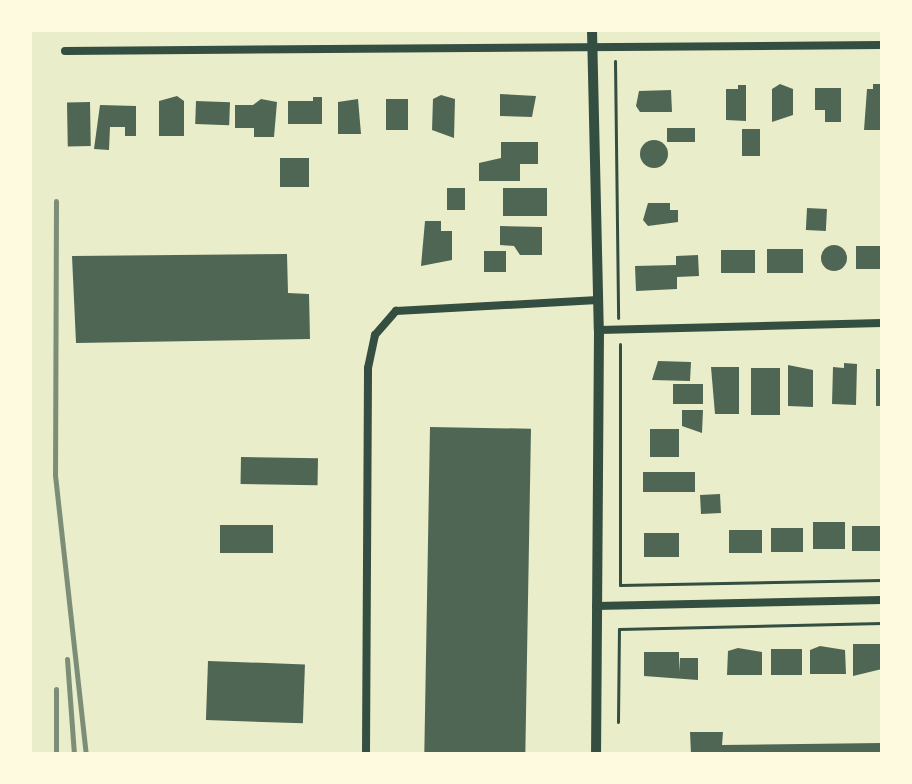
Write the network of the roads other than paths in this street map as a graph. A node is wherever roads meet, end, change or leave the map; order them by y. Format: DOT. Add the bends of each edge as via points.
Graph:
graph roads {
  1 [pos="592,30"];
  2 [pos="882,45"];
  3 [pos="592,47"];
  4 [pos="65,51"];
  5 [pos="598,300"];
  6 [pos="882,323"];
  7 [pos="599,330"];
  8 [pos="882,600"];
  9 [pos="596,606"];
  10 [pos="366,754"];
  11 [pos="596,754"];
  1 -- 3 [label="street"];
  2 -- 3 [label="street"];
  3 -- 4 [label="street"];
  3 -- 5 [label="street"];
  5 -- 7 [label="street"];
  5 -- 10 [label="street" via="396,311 375,335 368,368"];
  6 -- 7 [label="street"];
  7 -- 9 [label="street"];
  8 -- 9 [label="street"];
  9 -- 11 [label="street"];
}
